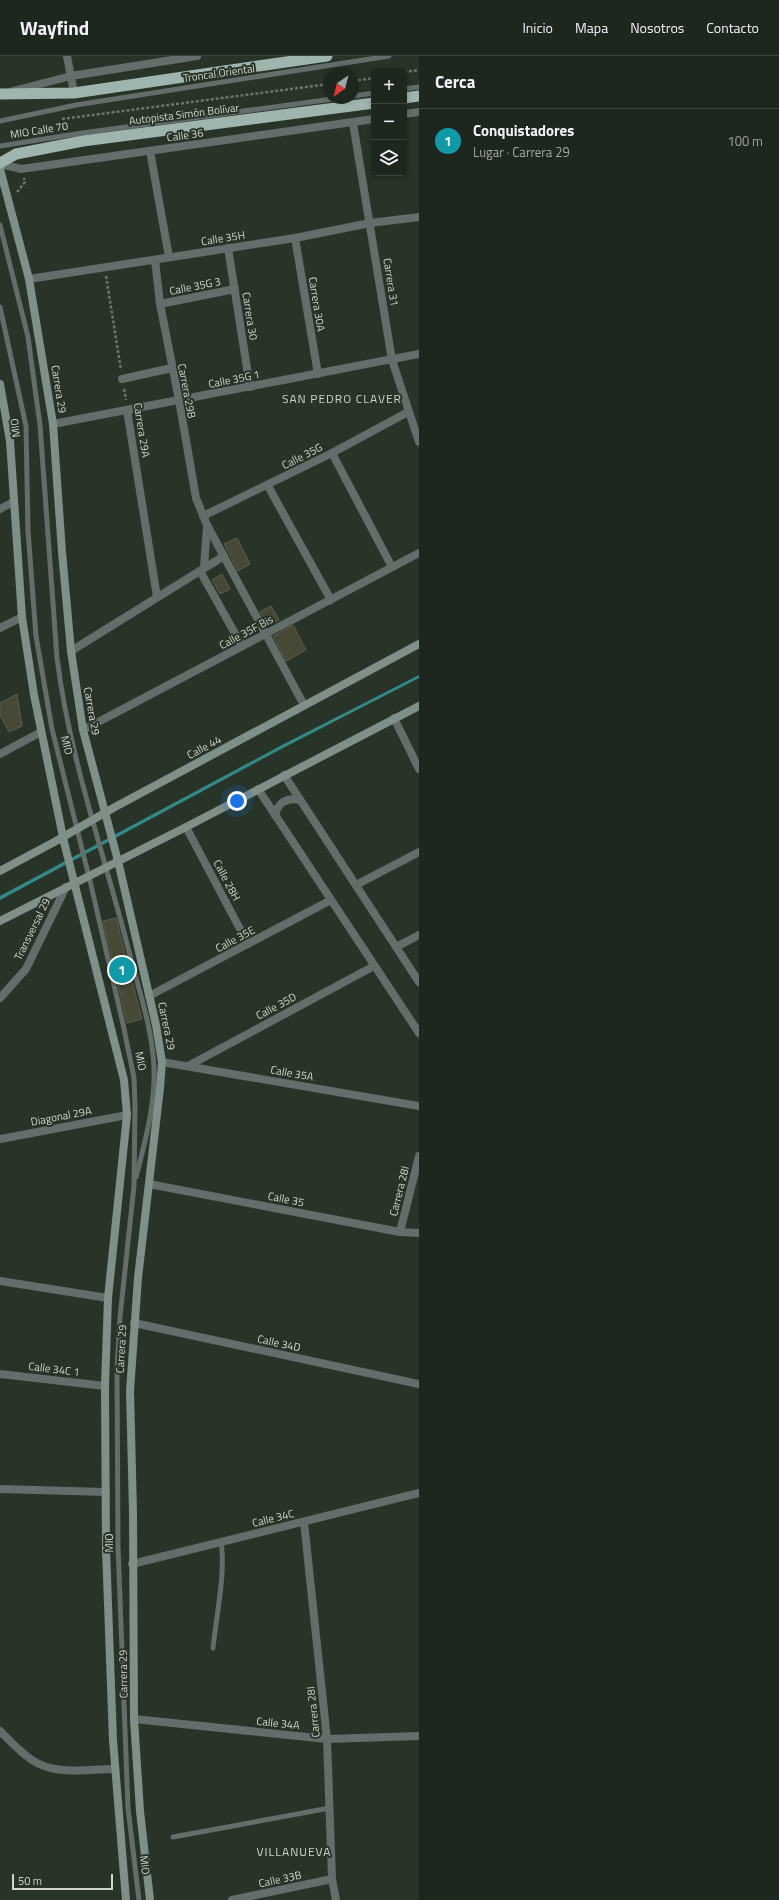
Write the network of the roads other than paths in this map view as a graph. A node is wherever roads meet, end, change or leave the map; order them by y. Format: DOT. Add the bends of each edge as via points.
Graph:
graph roads {
  1 [pos="67,56"];
  2 [pos="197,56"];
  3 [pos="327,56"];
  4 [pos="389,56"];
  5 [pos="163,59"];
  6 [pos="71,76"];
  7 [pos="419,86"];
  8 [pos="407,88"];
  9 [pos="74,93"];
  10 [pos="371,93"];
  11 [pos="0,94"];
  12 [pos="359,95"];
  13 [pos="419,96"];
  14 [pos="407,98"];
  15 [pos="323,100"];
  16 [pos="371,103"];
  17 [pos="76,105"];
  18 [pos="419,112"];
  19 [pos="407,114"];
  20 [pos="371,120"];
  21 [pos="0,121"];
  22 [pos="353,123"];
  23 [pos="0,146"];
  24 [pos="150,151"];
  25 [pos="0,163"];
  26 [pos="0,169"];
  27 [pos="419,217"];
  28 [pos="370,223"];
  29 [pos="0,225"];
  30 [pos="295,238"];
  31 [pos="228,248"];
  32 [pos="169,257"];
  33 [pos="155,260"];
  34 [pos="29,280"];
  35 [pos="235,290"];
  36 [pos="160,304"];
  37 [pos="0,306"];
  38 [pos="419,354"];
  39 [pos="392,360"];
  40 [pos="172,368"];
  41 [pos="318,374"];
  42 [pos="122,379"];
  43 [pos="0,387"];
  44 [pos="250,387"];
  45 [pos="179,400"];
  46 [pos="128,410"];
  47 [pos="408,412"];
  48 [pos="53,424"];
  49 [pos="419,442"];
  50 [pos="332,453"];
  51 [pos="268,486"];
  52 [pos="14,502"];
  53 [pos="0,509"];
  54 [pos="203,516"];
  55 [pos="207,525"];
  56 [pos="419,554"];
  57 [pos="224,556"];
  58 [pos="392,568"];
  59 [pos="202,569"];
  60 [pos="158,596"];
  61 [pos="331,600"];
  62 [pos="22,617"];
  63 [pos="0,628"];
  64 [pos="266,634"];
  65 [pos="419,644"];
  66 [pos="242,646"];
  67 [pos="71,651"];
  68 [pos="304,705"];
  69 [pos="419,706"];
  70 [pos="394,718"];
  71 [pos="83,730"];
  72 [pos="41,732"];
  73 [pos="0,754"];
  74 [pos="419,769"];
  75 [pos="284,775"];
  76 [pos="258,789"];
  77 [pos="300,800"];
  78 [pos="275,815"];
  79 [pos="106,817"];
  80 [pos="94,823"];
  81 [pos="186,827"];
  82 [pos="78,831"];
  83 [pos="64,840"];
  84 [pos="419,852"];
  85 [pos="118,860"];
  86 [pos="106,865"];
  87 [pos="0,871"];
  88 [pos="88,873"];
  89 [pos="73,880"];
  90 [pos="356,885"];
  91 [pos="66,886"];
  92 [pos="331,900"];
  93 [pos="0,921"];
  94 [pos="419,935"];
  95 [pos="248,944"];
  96 [pos="396,947"];
  97 [pos="374,966"];
  98 [pos="419,982"];
  99 [pos="149,996"];
  100 [pos="0,998"];
  101 [pos="419,1033"];
  102 [pos="162,1062"];
  103 [pos="188,1066"];
  104 [pos="419,1106"];
  105 [pos="127,1115"];
  106 [pos="0,1139"];
  107 [pos="419,1156"];
  108 [pos="149,1184"];
  109 [pos="134,1186"];
  110 [pos="400,1232"];
  111 [pos="419,1233"];
  112 [pos="0,1281"];
  113 [pos="108,1298"];
  114 [pos="134,1323"];
  115 [pos="0,1374"];
  116 [pos="419,1384"];
  117 [pos="105,1386"];
  118 [pos="0,1489"];
  119 [pos="106,1492"];
  120 [pos="419,1493"];
  121 [pos="304,1522"];
  122 [pos="221,1542"];
  123 [pos="132,1564"];
  124 [pos="213,1648"];
  125 [pos="134,1719"];
  126 [pos="0,1731"];
  127 [pos="419,1736"];
  128 [pos="327,1739"];
  129 [pos="114,1769"];
  130 [pos="330,1808"];
  131 [pos="173,1836"];
  132 [pos="332,1879"];
  133 [pos="126,1900"];
  134 [pos="139,1900"];
  135 [pos="150,1900"];
  136 [pos="232,1900"];
  137 [pos="336,1900"];
  1 -- 6 [label="street"];
  2 -- 5 [label="street"];
  3 -- 9 [label="highway"];
  4 -- 17 [label="lane, Troncal Oriental"];
  5 -- 6 [label="street"];
  6 -- 9 [label="street"];
  6 -- 11 [label="street"];
  7 -- 8 [label="lane"];
  9 -- 11 [label="highway"];
  10 -- 12 [label="lane"];
  13 -- 14 [label="highway"];
  15 -- 23 [label="lane, MIO Calle 70"];
  16 -- 25 [label="highway, Autopista Simón Bolívar" via="83,142 16,154"];
  17 -- 21 [label="lane, MIO Calle 70"];
  18 -- 19 [label="street"];
  20 -- 22 [label="street, Calle 36"];
  22 -- 24 [label="street, Calle 36"];
  22 -- 28 [label="street, Carrera 31"];
  24 -- 25 [label="street, Calle 36" via="21,170"];
  24 -- 32 [label="street"];
  26 -- 34 [label="main road, Carrera 29"];
  27 -- 28 [label="street, Calle 35H"];
  28 -- 30 [label="street, Calle 35H"];
  28 -- 39 [label="street, Carrera 31"];
  29 -- 80 [label="lane, MIO" via="28,337 40,424 62,696 70,737"];
  30 -- 31 [label="street, Calle 35H"];
  30 -- 41 [label="street, Carrera 30A"];
  31 -- 32 [label="street, Calle 35H"];
  31 -- 35 [label="street, Carrera 30"];
  32 -- 33 [label="street, Calle 35H"];
  33 -- 34 [label="street, Calle 35H"];
  33 -- 36 [label="street, Carrera 29B"];
  34 -- 48 [label="main road, Carrera 29"];
  35 -- 36 [label="street, Calle 35G 3"];
  35 -- 44 [label="street, Carrera 30"];
  36 -- 40 [label="street, Carrera 29B"];
  37 -- 82 [label="lane, MIO" via="26,426 28,530 36,636 52,729"];
  38 -- 39 [label="street, Calle 35G 1"];
  39 -- 41 [label="street, Calle 35G 1"];
  39 -- 47 [label="street, Carrera 31"];
  40 -- 42 [label="street"];
  40 -- 45 [label="street, Carrera 29B"];
  41 -- 44 [label="street, Calle 35G 1"];
  43 -- 52 [label="main road, Carrera 29" via="10,441"];
  44 -- 45 [label="street, Calle 35G 1"];
  45 -- 46 [label="street, Calle 35G 1"];
  45 -- 54 [label="street, Carrera 29B" via="196,498"];
  46 -- 48 [label="street, Calle 35G 1"];
  46 -- 60 [label="street, Carrera 29A"];
  47 -- 49 [label="street, Carrera 31"];
  47 -- 50 [label="street, Calle 35G"];
  48 -- 67 [label="main road, Carrera 29"];
  50 -- 51 [label="street, Calle 35G"];
  50 -- 58 [label="street"];
  51 -- 54 [label="street, Calle 35G"];
  51 -- 61 [label="street"];
  52 -- 53 [label="street"];
  52 -- 62 [label="main road, Carrera 29"];
  54 -- 55 [label="street, Carrera 29B"];
  55 -- 57 [label="street, Carrera 29B"];
  55 -- 59 [label="street, Carrera 29B"];
  56 -- 58 [label="street, Calle 35F Bis"];
  57 -- 59 [label="street"];
  57 -- 64 [label="street, Carrera 29B"];
  58 -- 61 [label="street, Calle 35F Bis"];
  59 -- 60 [label="street"];
  59 -- 66 [label="street"];
  60 -- 67 [label="street"];
  61 -- 64 [label="street, Calle 35F Bis"];
  62 -- 63 [label="street"];
  62 -- 72 [label="main road, Carrera 29"];
  64 -- 66 [label="street, Calle 35F Bis"];
  64 -- 68 [label="street, Carrera 29B"];
  65 -- 68 [label="main road, Calle 44"];
  66 -- 71 [label="street, Calle 35F Bis"];
  67 -- 71 [label="main road, Carrera 29"];
  68 -- 79 [label="main road, Calle 44"];
  69 -- 70 [label="main road"];
  70 -- 74 [label="street"];
  70 -- 75 [label="main road"];
  71 -- 79 [label="main road, Carrera 29"];
  72 -- 73 [label="street"];
  72 -- 83 [label="main road, Carrera 29"];
  75 -- 76 [label="main road"];
  75 -- 77 [label="street"];
  76 -- 78 [label="street"];
  76 -- 81 [label="main road"];
  77 -- 78 [label="street" via="284,801 276,809"];
  77 -- 90 [label="street"];
  78 -- 92 [label="street"];
  79 -- 80 [label="main road, Calle 44"];
  79 -- 85 [label="main road, Carrera 29"];
  80 -- 82 [label="main road, Calle 44"];
  80 -- 86 [label="lane, MIO"];
  81 -- 85 [label="main road"];
  81 -- 95 [label="street, Calle 28H"];
  82 -- 83 [label="main road, Calle 44"];
  82 -- 88 [label="lane, MIO"];
  83 -- 87 [label="main road, Calle 44"];
  83 -- 89 [label="main road, Carrera 29"];
  84 -- 90 [label="street"];
  85 -- 86 [label="main road"];
  85 -- 99 [label="main road, Carrera 29"];
  86 -- 88 [label="main road"];
  86 -- 109 [label="lane, MIO" via="121,916 154,1056 148,1129"];
  88 -- 89 [label="main road"];
  88 -- 109 [label="lane, MIO" via="134,1078"];
  89 -- 91 [label="main road"];
  89 -- 105 [label="main road, Carrera 29" via="124,1080"];
  90 -- 96 [label="street"];
  91 -- 93 [label="main road"];
  91 -- 100 [label="street, Transversal 29" via="26,969"];
  92 -- 95 [label="street, Calle 35E"];
  92 -- 97 [label="street"];
  94 -- 96 [label="street"];
  95 -- 99 [label="street, Calle 35E"];
  96 -- 98 [label="street"];
  97 -- 101 [label="street"];
  97 -- 103 [label="street, Calle 35D"];
  99 -- 102 [label="main road, Carrera 29"];
  102 -- 103 [label="street, Calle 35A"];
  102 -- 108 [label="main road, Carrera 29"];
  103 -- 104 [label="street, Calle 35A"];
  105 -- 106 [label="street, Diagonal 29A"];
  105 -- 113 [label="main road, Carrera 29"];
  107 -- 110 [label="street, Carrera 28I"];
  108 -- 110 [label="street, Calle 35"];
  108 -- 114 [label="main road, Carrera 29"];
  109 -- 134 [label="lane, MIO" via="117,1369 118,1546 127,1801"];
  110 -- 111 [label="street, Calle 35"];
  112 -- 113 [label="street"];
  113 -- 117 [label="main road, Carrera 29"];
  114 -- 116 [label="street, Calle 34D"];
  114 -- 123 [label="main road, Carrera 29" via="130,1391"];
  115 -- 117 [label="street, Calle 34C 1"];
  117 -- 119 [label="main road, Carrera 29"];
  118 -- 119 [label="street"];
  119 -- 129 [label="main road, Carrera 29"];
  120 -- 121 [label="street, Calle 34C"];
  121 -- 122 [label="street, Calle 34C"];
  121 -- 128 [label="street, Carrera 28I"];
  122 -- 123 [label="street, Calle 34C"];
  122 -- 124 [label="lane" via="222,1565"];
  123 -- 125 [label="main road, Carrera 29"];
  125 -- 128 [label="street, Calle 34A"];
  125 -- 135 [label="main road, Carrera 29" via="140,1811"];
  126 -- 129 [label="street" via="32,1760 48,1767 58,1770"];
  127 -- 128 [label="street, Calle 34A"];
  128 -- 130 [label="street, Carrera 28I"];
  129 -- 133 [label="main road, Carrera 29"];
  130 -- 131 [label="lane"];
  130 -- 132 [label="street, Carrera 28I"];
  132 -- 136 [label="street, Calle 33B"];
  132 -- 137 [label="street, Carrera 28I"];
}
